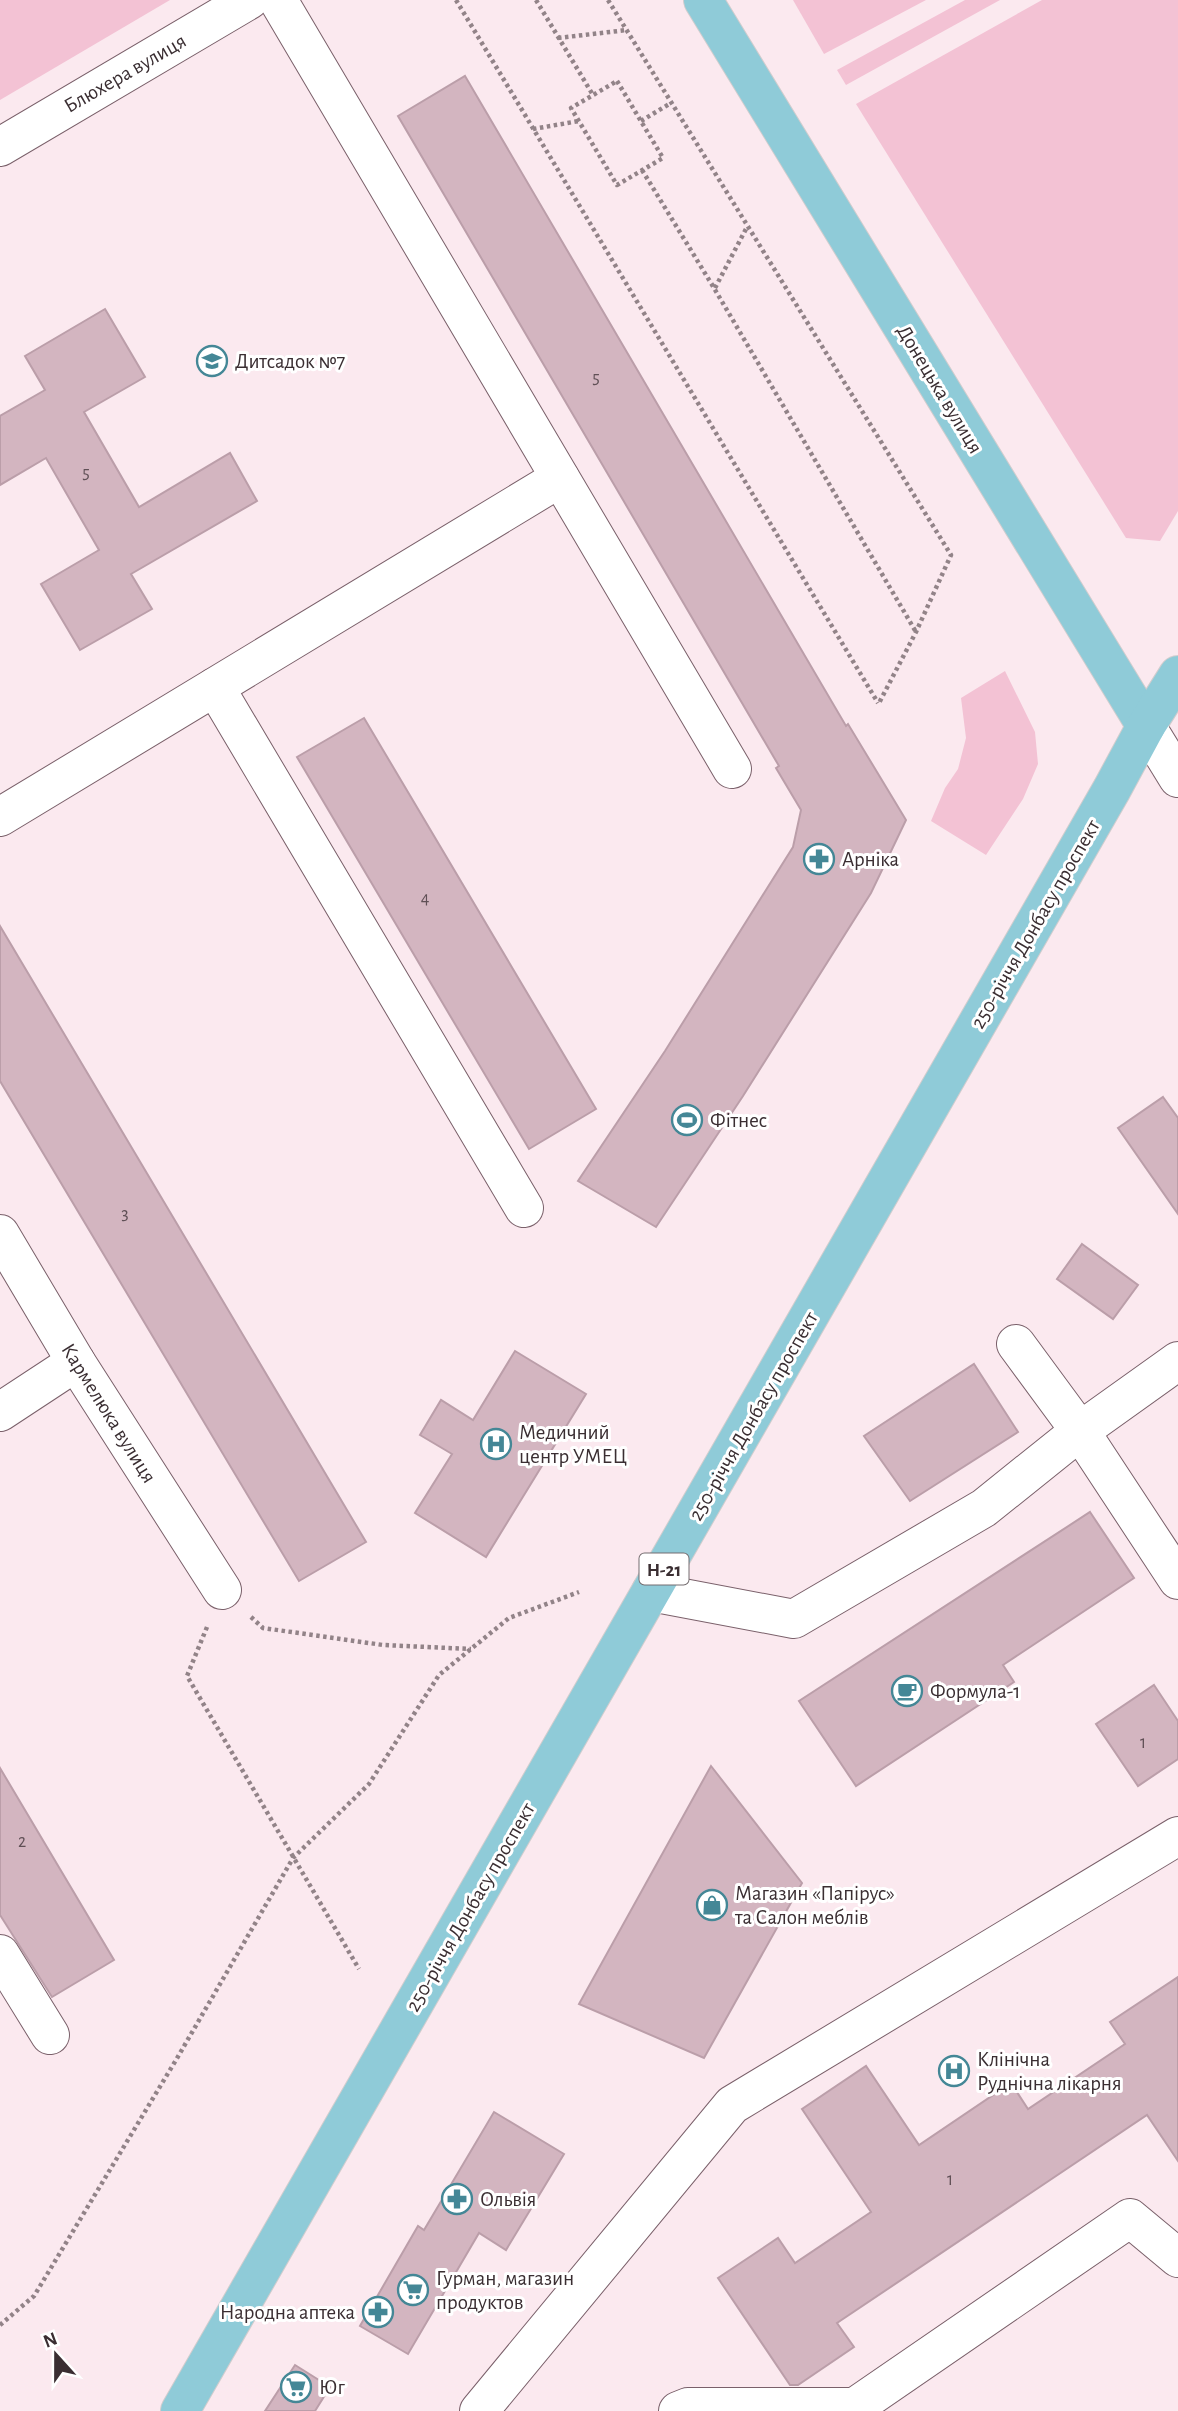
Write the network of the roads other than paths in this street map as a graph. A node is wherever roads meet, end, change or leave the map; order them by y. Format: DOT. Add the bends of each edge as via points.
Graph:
graph roads {
  1 [pos="249,0"];
  2 [pos="278,0"];
  3 [pos="703,0"];
  4 [pos="0,147"];
  5 [pos="561,478"];
  6 [pos="1178,675"];
  7 [pos="215,687"];
  8 [pos="1146,726"];
  9 [pos="732,769"];
  10 [pos="1178,778"];
  11 [pos="0,817"];
  12 [pos="524,1208"];
  13 [pos="0,1234"];
  14 [pos="1016,1344"];
  15 [pos="1178,1360"];
  16 [pos="76,1362"];
  17 [pos="0,1412"];
  18 [pos="1080,1432"];
  19 [pos="1178,1580"];
  20 [pos="222,1590"];
  21 [pos="651,1592"];
  22 [pos="1178,1836"];
  23 [pos="0,1954"];
  24 [pos="50,2035"];
  25 [pos="1178,2258"];
  26 [pos="484,2409"];
  27 [pos="180,2411"];
  28 [pos="678,2411"];
  1 -- 4 [label="street, Блюхера вулиця"];
  2 -- 5 [label="street"];
  3 -- 8 [label="main road, Донецька вулиця"];
  5 -- 7 [label="street"];
  5 -- 9 [label="street"];
  6 -- 8 [label="main road, 250-річчя Донбасу проспект / Н-21"];
  7 -- 11 [label="street"];
  7 -- 12 [label="street"];
  8 -- 10 [label="street, Донецька вулиця"];
  8 -- 21 [label="main road, 250-річчя Донбасу проспект / Н-21"];
  13 -- 16 [label="street, Кармелюка вулиця"];
  14 -- 18 [label="street"];
  15 -- 18 [label="street"];
  16 -- 17 [label="street"];
  16 -- 20 [label="street, Кармелюка вулиця"];
  18 -- 19 [label="street"];
  18 -- 21 [label="street" via="984,1508 794,1619"];
  21 -- 27 [label="main road, 250-річчя Донбасу проспект / Н-21"];
  22 -- 26 [label="street" via="732,2105"];
  23 -- 24 [label="street"];
  25 -- 28 [label="street" via="1130,2218 855,2406 688,2407"];
}
